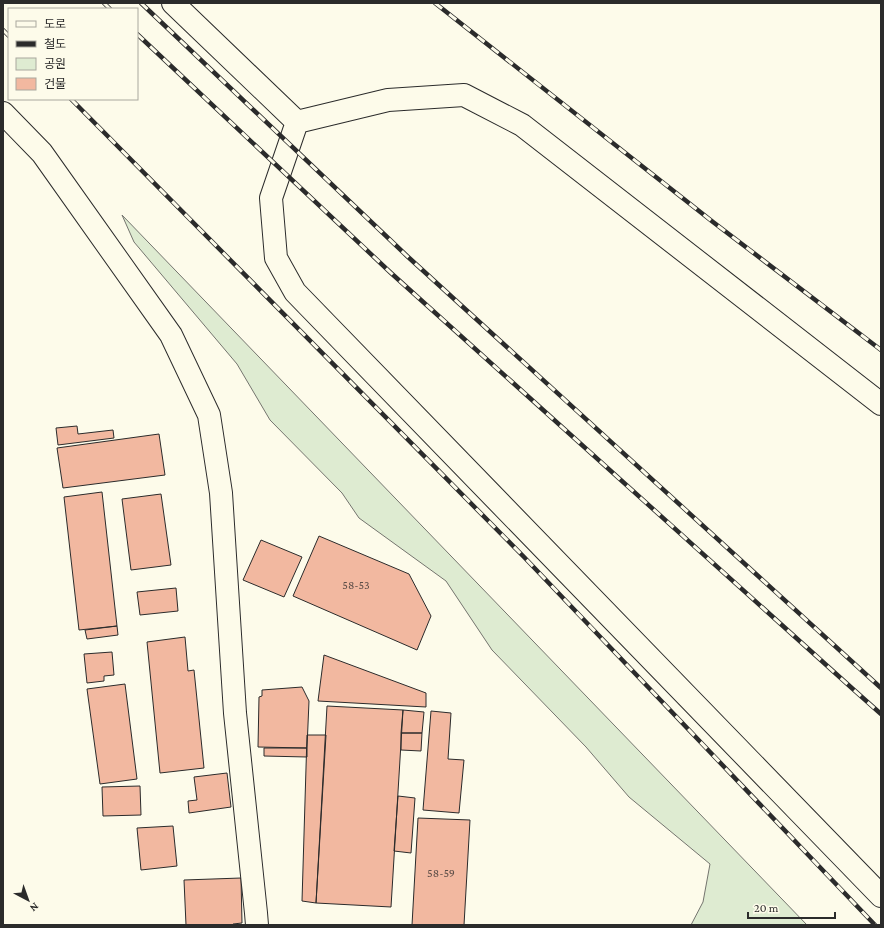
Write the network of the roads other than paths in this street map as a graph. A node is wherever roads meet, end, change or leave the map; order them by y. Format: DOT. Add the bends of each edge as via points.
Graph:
graph roads {
  1 [pos="173,3"];
  2 [pos="3,113"];
  3 [pos="297,122"];
  4 [pos="881,404"];
  5 [pos="881,896"];
  6 [pos="257,925"];
  1 -- 3 [label="lane"];
  2 -- 6 [label="lane" via="42,153 171,336 208,414 221,493 235,713"];
  3 -- 4 [label="lane" via="388,100 464,95 522,125"];
  3 -- 5 [label="lane" via="271,198 276,258 295,292"];
}
